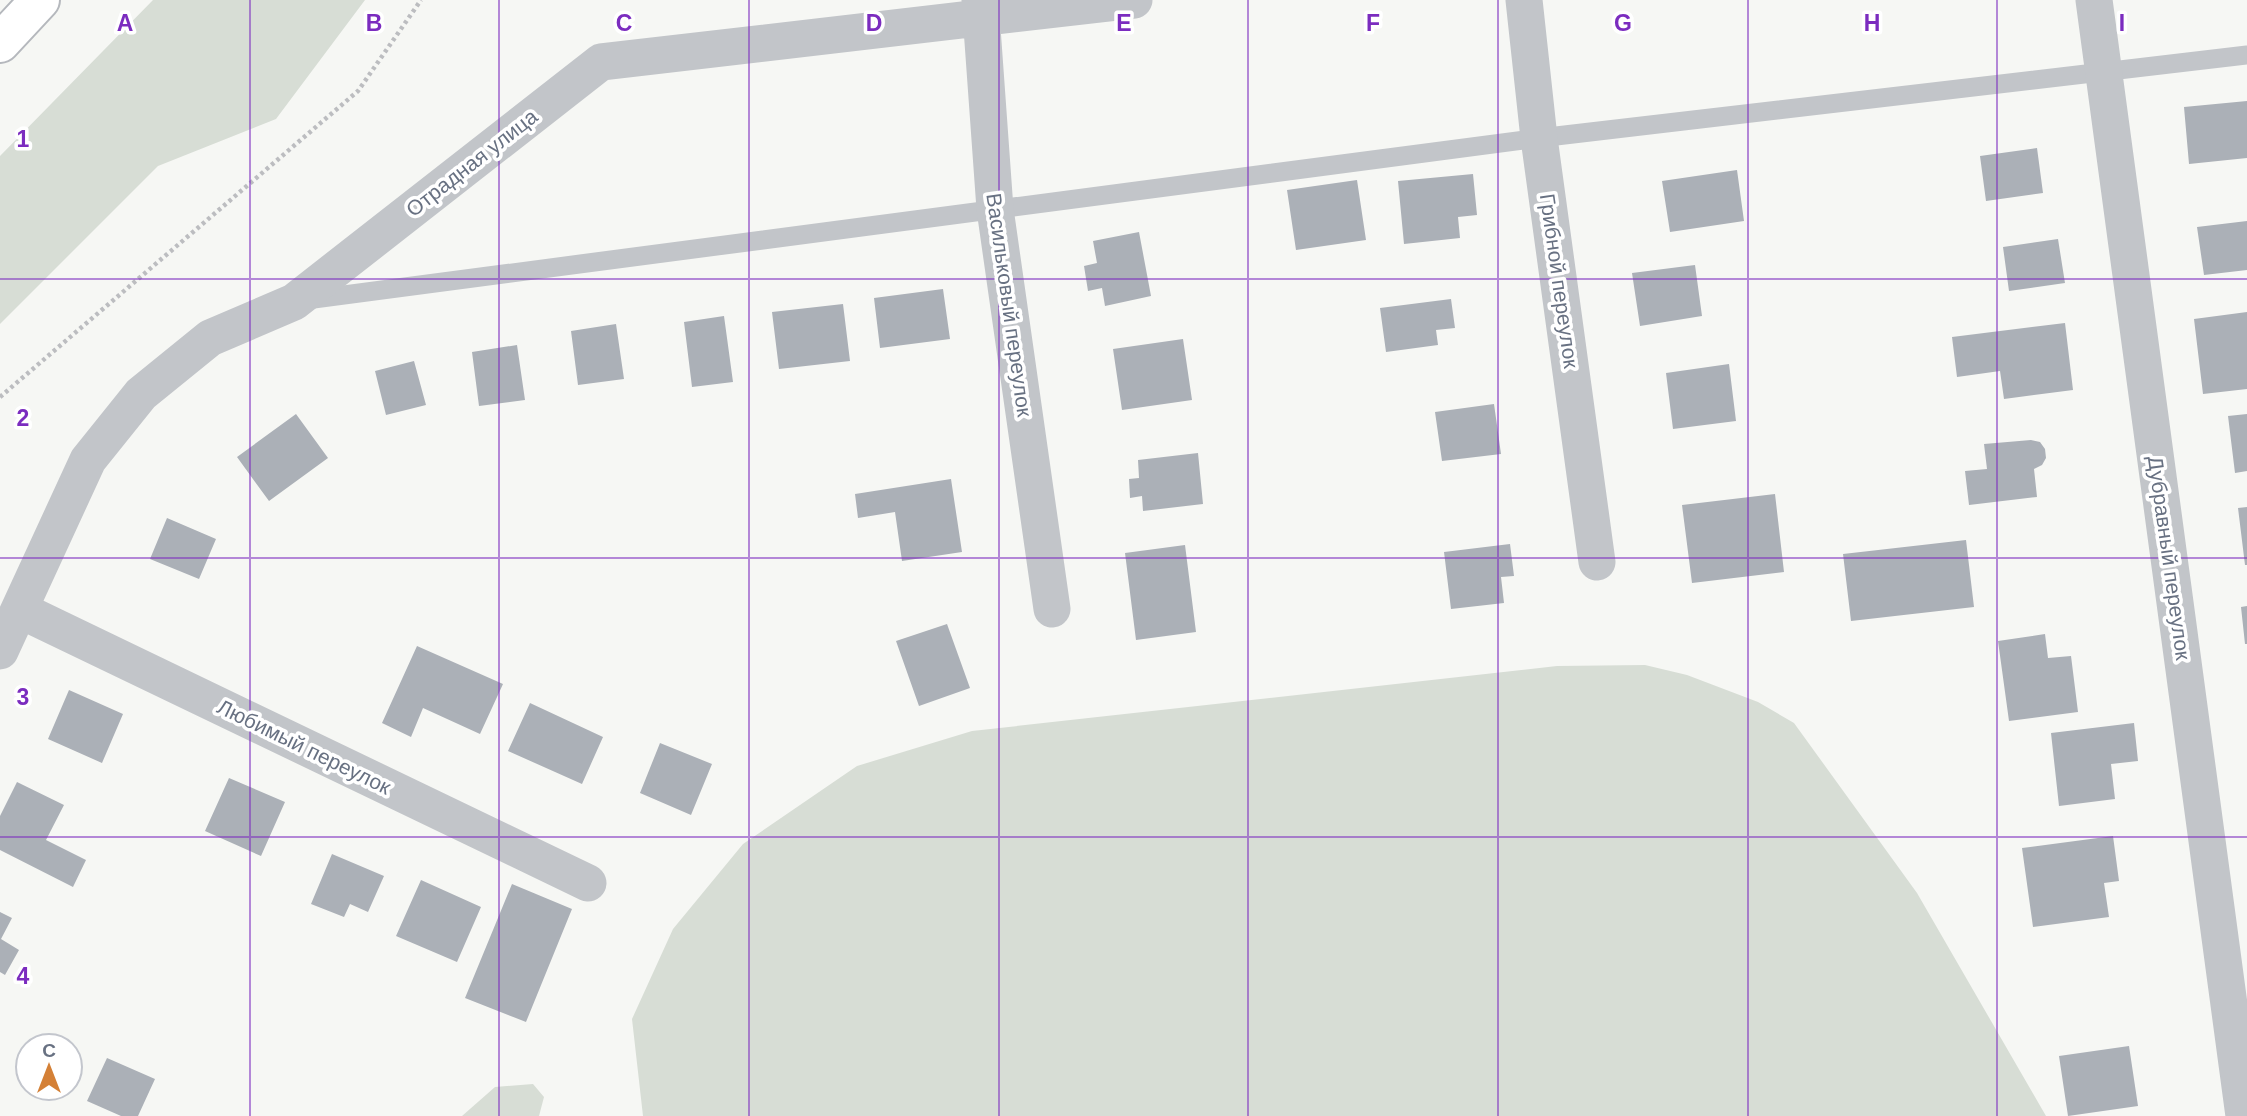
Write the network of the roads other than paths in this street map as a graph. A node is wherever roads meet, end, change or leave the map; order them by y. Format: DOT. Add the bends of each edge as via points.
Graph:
graph roads {
  1 [pos="40,0"];
  2 [pos="1134,0"];
  3 [pos="1524,0"];
  4 [pos="2094,0"];
  5 [pos="980,9"];
  6 [pos="0,43"];
  7 [pos="2247,55"];
  8 [pos="2104,72"];
  9 [pos="1539,138"];
  10 [pos="995,209"];
  11 [pos="294,302"];
  12 [pos="1597,562"];
  13 [pos="1052,609"];
  14 [pos="10,611"];
  15 [pos="0,651"];
  16 [pos="588,883"];
  17 [pos="2244,1116"];
  1 -- 6 [label="main road"];
  2 -- 5 [label="street, Отрадная улица"];
  3 -- 9 [label="street, Грибной переулок"];
  4 -- 8 [label="street, Дубравный переулок"];
  5 -- 10 [label="street, Васильковый переулок"];
  5 -- 11 [label="street, Отрадная улица" via="601,62"];
  7 -- 8 [label="lane"];
  8 -- 9 [label="lane"];
  8 -- 17 [label="street, Дубравный переулок"];
  9 -- 10 [label="lane"];
  9 -- 12 [label="street, Грибной переулок"];
  10 -- 11 [label="lane"];
  10 -- 13 [label="street, Васильковый переулок"];
  11 -- 14 [label="street, Отрадная улица" via="210,338 141,394 88,460"];
  14 -- 15 [label="street, Отрадная улица"];
  14 -- 16 [label="street, Любимый переулок"];
}
